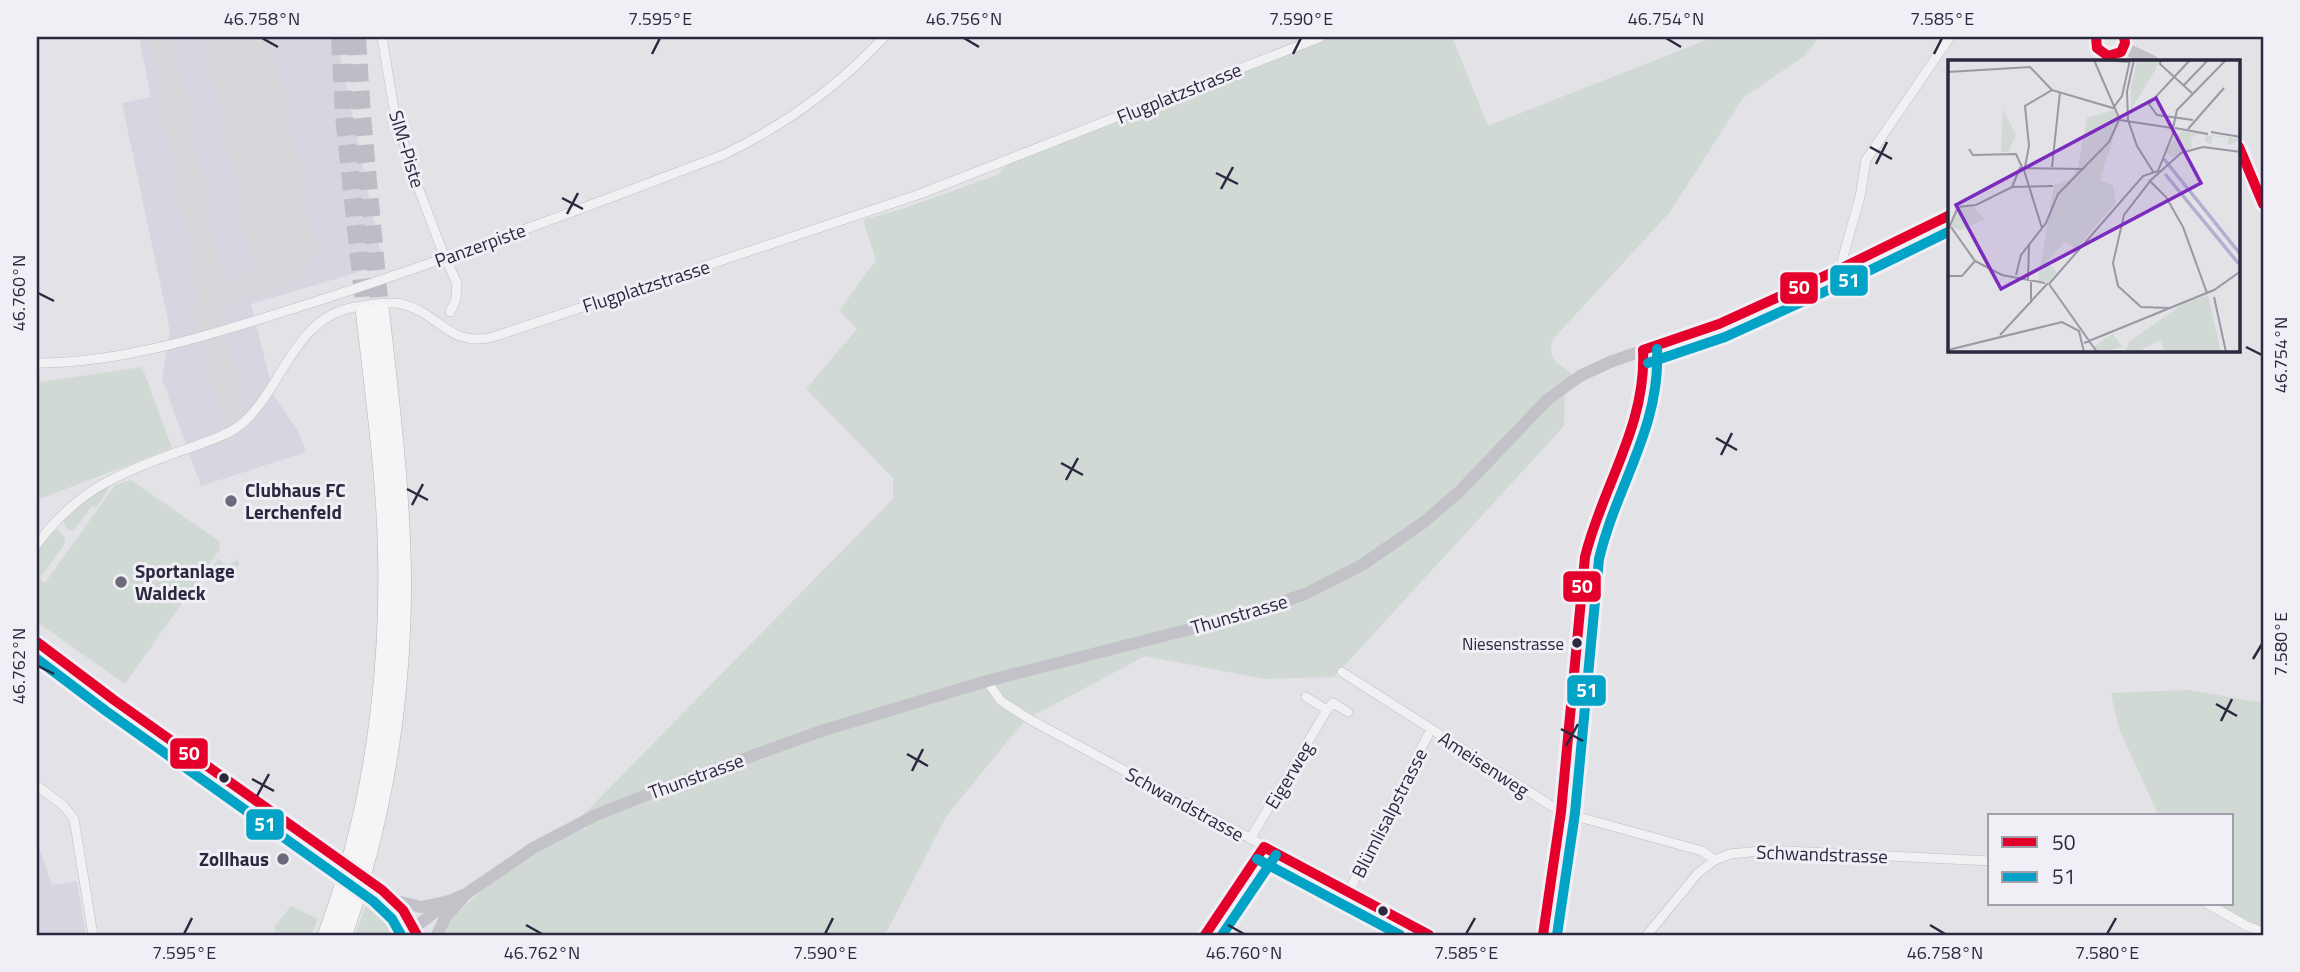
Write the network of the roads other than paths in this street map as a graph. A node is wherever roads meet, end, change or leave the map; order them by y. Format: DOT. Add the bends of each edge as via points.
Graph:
graph roads {
  1 [pos="382,37"];
  2 [pos="884,37"];
  3 [pos="1321,37"];
  4 [pos="1950,37"];
  5 [pos="2096,37"];
  6 [pos="2124,42"];
  7 [pos="2095,57"];
  8 [pos="2151,60"];
  9 [pos="2240,149"];
  10 [pos="2263,204"];
  11 [pos="1948,216"];
  12 [pos="445,258"];
  13 [pos="1842,268"];
  14 [pos="337,295"];
  15 [pos="342,310"];
  16 [pos="450,312"];
  17 [pos="1643,350"];
  18 [pos="37,363"];
  19 [pos="37,544"];
  20 [pos="38,644"];
  21 [pos="1342,672"];
  22 [pos="987,681"];
  23 [pos="1306,697"];
  24 [pos="1327,710"];
  25 [pos="1348,712"];
  26 [pos="1428,735"];
  27 [pos="37,786"];
  28 [pos="1562,812"];
  29 [pos="1251,839"];
  30 [pos="1265,847"];
  31 [pos="1715,860"];
  32 [pos="1988,861"];
  33 [pos="1349,891"];
  34 [pos="466,894"];
  35 [pos="393,900"];
  36 [pos="449,901"];
  37 [pos="2211,906"];
  38 [pos="446,918"];
  39 [pos="416,931"];
  40 [pos="2263,932"];
  41 [pos="93,935"];
  42 [pos="327,935"];
  43 [pos="343,935"];
  44 [pos="437,935"];
  45 [pos="1205,935"];
  46 [pos="1429,935"];
  47 [pos="1543,935"];
  48 [pos="1647,935"];
  1 -- 12 [label="street, SIM-Piste" via="403,142"];
  2 -- 12 [label="street, Panzerpiste" via="841,80 744,145"];
  3 -- 15 [label="street, Flugplatzstrasse" via="920,194 493,337 458,337 422,312 399,304"];
  4 -- 13 [label="street" via="1866,160"];
  5 -- 7 [label="street"];
  6 -- 7 [label="street" via="2113,56"];
  6 -- 8 [label="street"];
  9 -- 10 [label="street"];
  11 -- 13 [label="street, Thunstrasse"];
  12 -- 14 [label="street, Panzerpiste"];
  12 -- 16 [label="street, SIM-Piste" via="458,291"];
  13 -- 17 [label="street, Thunstrasse" via="1719,324"];
  14 -- 15 [label="street"];
  14 -- 18 [label="street, Panzerpiste" via="187,340 106,356"];
  15 -- 19 [label="street, Flugplatzstrasse" via="310,331 243,423 103,482 61,516"];
  17 -- 22 [label="street, Thunstrasse" via="1561,388 1450,501 1394,544 1332,581 1241,616"];
  17 -- 28 [label="street" via="1644,367 1629,441 1592,527 1585,557"];
  20 -- 35 [label="street, bridge"];
  21 -- 28 [label="street, Ameisenweg"];
  22 -- 29 [label="street, Schwandstrasse" via="1007,706"];
  22 -- 34 [label="street, Thunstrasse" via="821,731 628,801 533,848"];
  23 -- 24 [label="street"];
  24 -- 25 [label="street" via="1333,703"];
  24 -- 29 [label="street, Eigerweg"];
  26 -- 33 [label="street, Blümlisalpstrasse"];
  27 -- 41 [label="street" via="74,819"];
  28 -- 31 [label="street, Ameisenweg" via="1702,851"];
  28 -- 47 [label="street"];
  29 -- 30 [label="street, Schwandstrasse"];
  30 -- 33 [label="street, Schwandstrasse"];
  30 -- 45 [label="street"];
  31 -- 32 [label="street, Schwandstrasse" via="1757,850"];
  31 -- 48 [label="street, Schwandstrasse" via="1690,882"];
  33 -- 46 [label="street, Schwandstrasse"];
  34 -- 36 [label="street, Thunstrasse"];
  34 -- 38 [label="street, Thunstrasse"];
  35 -- 36 [label="street, Thunstrasse" via="421,907"];
  35 -- 39 [label="street"];
  36 -- 39 [label="street, Thunstrasse"];
  37 -- 40 [label="street"];
  38 -- 39 [label="street"];
  38 -- 44 [label="street, Thunstrasse"];
  42 -- 43 [label="highway" via="366,798 385,656 384,500 372,312 399,498 400,657 380,801"];
}
